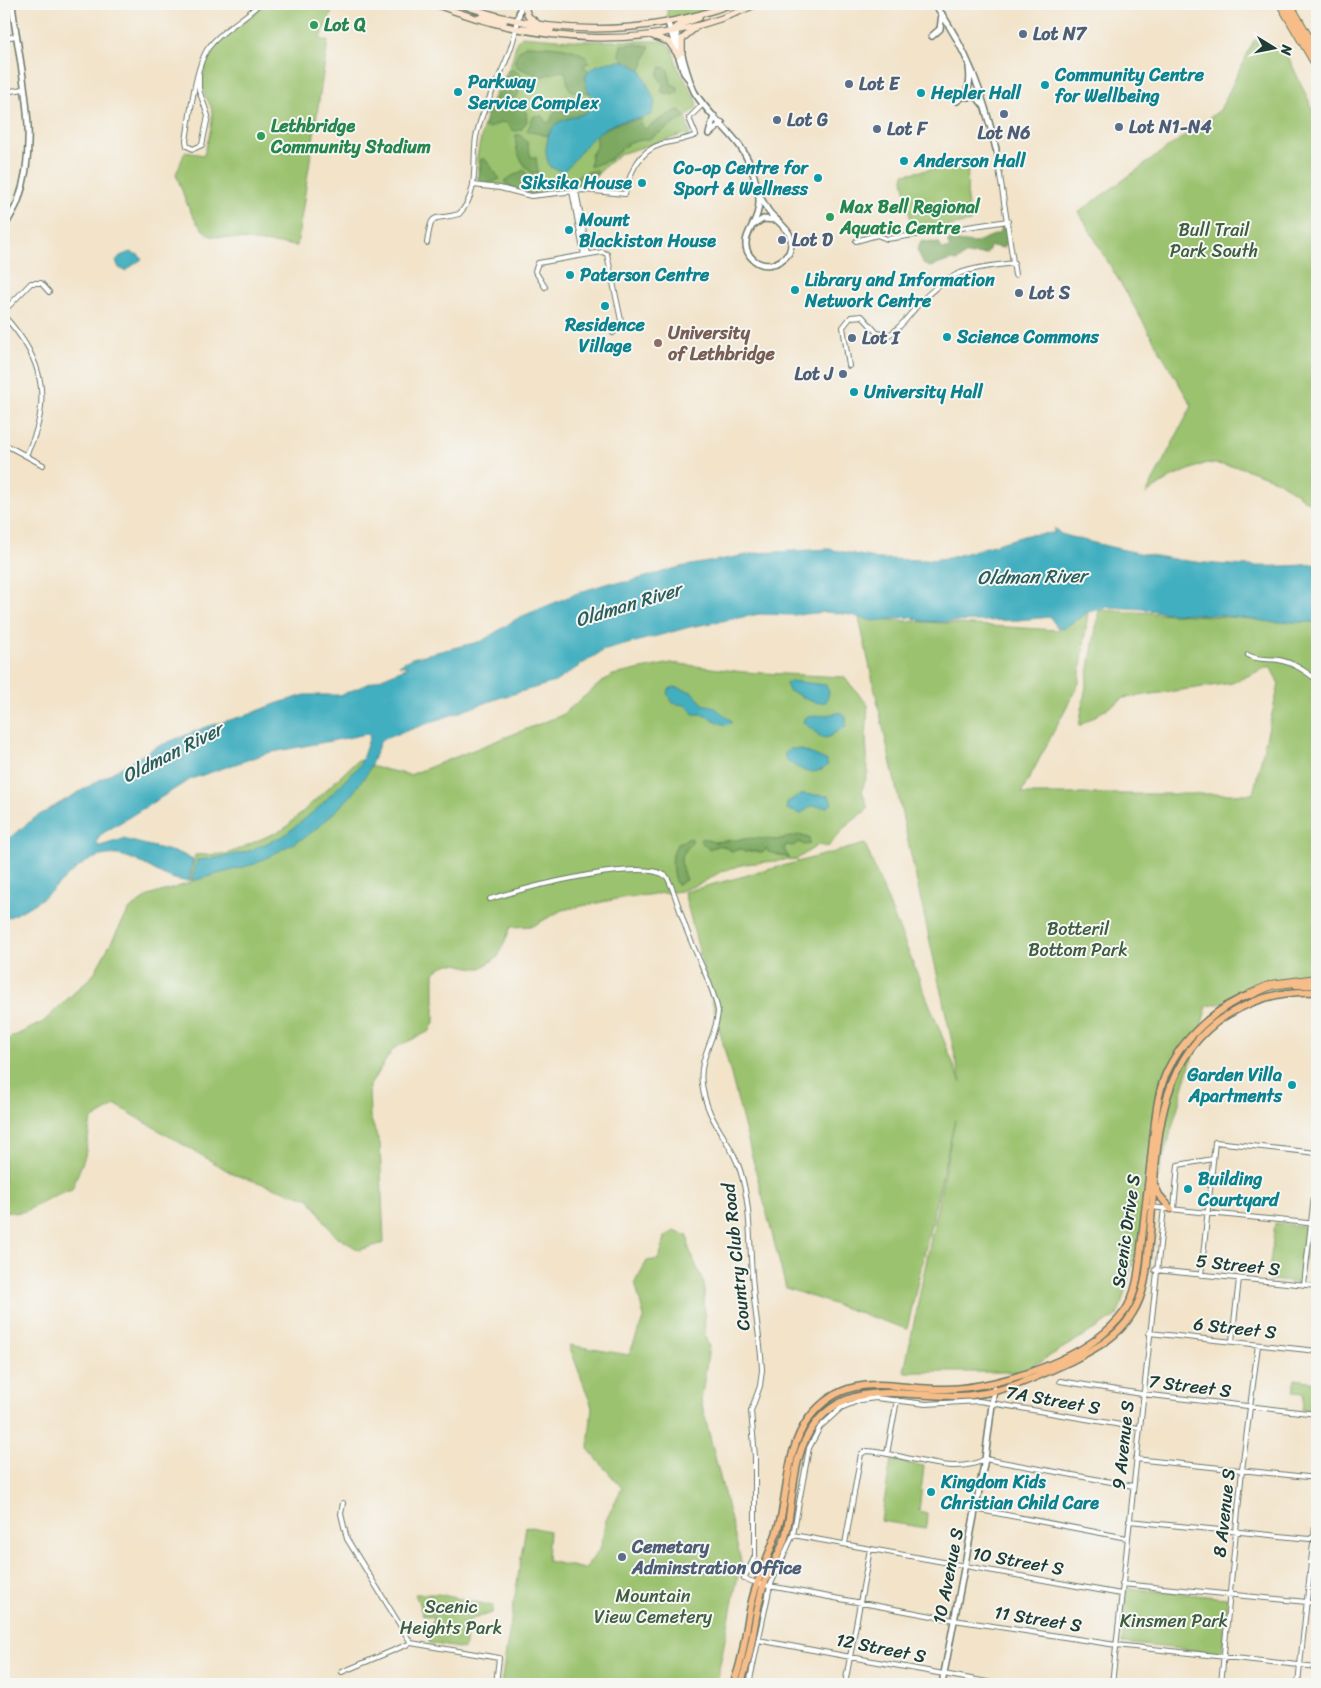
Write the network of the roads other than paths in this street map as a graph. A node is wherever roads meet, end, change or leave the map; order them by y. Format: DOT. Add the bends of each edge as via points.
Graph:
graph roads {
  1 [pos="12,4"];
  2 [pos="259,4"];
  3 [pos="435,4"];
  4 [pos="460,4"];
  5 [pos="522,4"];
  6 [pos="730,4"];
  7 [pos="757,4"];
  8 [pos="935,4"];
  9 [pos="1281,4"];
  10 [pos="1289,4"];
  11 [pos="942,13"];
  12 [pos="471,17"];
  13 [pos="518,21"];
  14 [pos="545,25"];
  15 [pos="699,25"];
  16 [pos="672,27"];
  17 [pos="578,29"];
  18 [pos="516,30"];
  19 [pos="648,35"];
  20 [pos="16,36"];
  21 [pos="932,36"];
  22 [pos="4,38"];
  23 [pos="680,54"];
  24 [pos="1317,54"];
  25 [pos="968,62"];
  26 [pos="1317,66"];
  27 [pos="199,74"];
  28 [pos="24,89"];
  29 [pos="4,92"];
  30 [pos="967,97"];
  31 [pos="957,101"];
  32 [pos="703,104"];
  33 [pos="987,111"];
  34 [pos="714,116"];
  35 [pos="722,123"];
  36 [pos="996,149"];
  37 [pos="473,185"];
  38 [pos="574,191"];
  39 [pos="759,195"];
  40 [pos="779,221"];
  41 [pos="1008,221"];
  42 [pos="4,228"];
  43 [pos="749,230"];
  44 [pos="856,241"];
  45 [pos="427,243"];
  46 [pos="586,254"];
  47 [pos="1014,263"];
  48 [pos="1015,275"];
  49 [pos="545,286"];
  50 [pos="50,292"];
  51 [pos="4,311"];
  52 [pos="4,316"];
  53 [pos="613,333"];
  54 [pos="849,366"];
  55 [pos="4,444"];
  56 [pos="26,455"];
  57 [pos="43,465"];
  58 [pos="1248,655"];
  59 [pos="1317,680"];
  60 [pos="490,899"];
  61 [pos="1317,979"];
  62 [pos="1317,985"];
  63 [pos="1317,992"];
  64 [pos="1251,994"];
  65 [pos="1317,1153"];
  66 [pos="1213,1160"];
  67 [pos="1317,1170"];
  68 [pos="1155,1185"];
  69 [pos="1149,1207"];
  70 [pos="1169,1209"];
  71 [pos="1208,1213"];
  72 [pos="1311,1224"];
  73 [pos="1317,1224"];
  74 [pos="1156,1270"];
  75 [pos="1202,1275"];
  76 [pos="1239,1278"];
  77 [pos="1304,1285"];
  78 [pos="1317,1286"];
  79 [pos="1149,1333"];
  80 [pos="1232,1341"];
  81 [pos="1258,1345"];
  82 [pos="1317,1351"];
  83 [pos="1060,1380"];
  84 [pos="994,1383"];
  85 [pos="993,1392"];
  86 [pos="1142,1394"];
  87 [pos="897,1400"];
  88 [pos="992,1403"];
  89 [pos="1251,1407"];
  90 [pos="1317,1414"];
  91 [pos="1139,1428"];
  92 [pos="887,1454"];
  93 [pos="985,1459"];
  94 [pos="1136,1459"];
  95 [pos="1242,1470"];
  96 [pos="1317,1478"];
  97 [pos="1132,1486"];
  98 [pos="343,1503"];
  99 [pos="1317,1508"];
  100 [pos="975,1509"];
  101 [pos="1129,1521"];
  102 [pos="1236,1532"];
  103 [pos="793,1534"];
  104 [pos="1127,1538"];
  105 [pos="1315,1542"];
  106 [pos="845,1544"];
  107 [pos="870,1548"];
  108 [pos="964,1566"];
  109 [pos="1122,1584"];
  110 [pos="763,1585"];
  111 [pos="1121,1594"];
  112 [pos="1230,1594"];
  113 [pos="859,1602"];
  114 [pos="1307,1602"];
  115 [pos="1317,1603"];
  116 [pos="954,1620"];
  117 [pos="758,1640"];
  118 [pos="411,1643"];
  119 [pos="1116,1645"];
  120 [pos="849,1656"];
  121 [pos="1223,1657"];
  122 [pos="1300,1665"];
  123 [pos="1317,1666"];
  124 [pos="342,1672"];
  125 [pos="944,1674"];
  126 [pos="496,1684"];
  127 [pos="733,1684"];
  128 [pos="740,1684"];
  129 [pos="749,1684"];
  130 [pos="844,1684"];
  131 [pos="942,1684"];
  132 [pos="998,1684"];
  133 [pos="1112,1684"];
  134 [pos="1220,1684"];
  135 [pos="1298,1684"];
  1 -- 20 [label="street"];
  2 -- 27 [label="street" via="208,47"];
  3 -- 12 [label="main road"];
  4 -- 13 [label="main road"];
  5 -- 13 [label="street"];
  5 -- 14 [label="main road" via="531,19"];
  6 -- 16 [label="main road"];
  7 -- 15 [label="main road"];
  8 -- 11 [label="street"];
  9 -- 26 [label="highway"];
  10 -- 24 [label="highway"];
  11 -- 21 [label="street" via="940,29"];
  11 -- 25 [label="street"];
  12 -- 13 [label="main road"];
  12 -- 18 [label="main road"];
  13 -- 14 [label="main road"];
  13 -- 18 [label="street"];
  14 -- 17 [label="main road"];
  15 -- 16 [label="main road"];
  15 -- 23 [label="main road" via="682,38"];
  16 -- 17 [label="main road"];
  16 -- 19 [label="main road"];
  16 -- 23 [label="street"];
  17 -- 18 [label="main road" via="526,27"];
  18 -- 19 [label="main road" via="585,38"];
  18 -- 37 [label="street" via="510,55 480,124 474,154"];
  19 -- 23 [label="main road" via="666,39"];
  20 -- 22 [label="street"];
  20 -- 28 [label="street"];
  23 -- 32 [label="street" via="688,78"];
  25 -- 31 [label="street" via="970,86"];
  25 -- 33 [label="street" via="981,88"];
  27 -- 27 [label="street" via="199,90 208,119 202,145 193,149 187,146 186,140"];
  28 -- 29 [label="street"];
  28 -- 42 [label="street" via="27,160 18,201"];
  30 -- 33 [label="street" via="977,97"];
  32 -- 34 [label="street"];
  32 -- 38 [label="street" via="689,118 696,135 647,151 632,171 625,194"];
  33 -- 36 [label="street"];
  34 -- 35 [label="street"];
  34 -- 35 [label="street" via="709,134"];
  35 -- 39 [label="street" via="746,155"];
  36 -- 41 [label="street"];
  37 -- 38 [label="street" via="531,196"];
  37 -- 45 [label="street" via="471,197 459,214 432,220"];
  38 -- 46 [label="street"];
  39 -- 40 [label="street"];
  39 -- 43 [label="street" via="758,211"];
  40 -- 43 [label="street" via="763,220"];
  40 -- 43 [label="street" via="790,233 792,243 785,258 775,264 762,264 750,256 746,246"];
  41 -- 44 [label="street" via="887,239 874,235"];
  41 -- 47 [label="street"];
  46 -- 49 [label="street" via="538,263 535,271"];
  46 -- 53 [label="street" via="602,252 609,256 622,325"];
  47 -- 48 [label="street"];
  47 -- 54 [label="street" via="954,274 934,288 889,335 877,333 862,316 851,317 843,326"];
  50 -- 51 [label="street" via="41,283 31,282"];
  52 -- 56 [label="street" via="34,358 42,387 38,432"];
  55 -- 56 [label="street"];
  56 -- 57 [label="street"];
  58 -- 59 [label="street" via="1292,664"];
  60 -- 110 [label="street, Country Club Road" via="540,885 612,872 654,872 664,875 671,883 680,915 718,1011 702,1062 704,1098 712,1121 740,1168 746,1199 762,1370 751,1411 755,1457 755,1556 744,1579"];
  61 -- 64 [label="highway" via="1271,985"];
  62 -- 64 [label="main road, Scenic Drive S" via="1281,987"];
  63 -- 68 [label="main road, Scenic Drive S" via="1296,991 1255,1000 1217,1021 1195,1043 1179,1065 1166,1094"];
  64 -- 69 [label="main road, Scenic Drive S" via="1199,1029 1183,1046 1166,1076 1156,1116"];
  65 -- 66 [label="street" via="1215,1142"];
  66 -- 70 [label="street, 9 Avenue S" via="1178,1165"];
  66 -- 71 [label="street"];
  67 -- 72 [label="street"];
  68 -- 69 [label="main road, Scenic Drive S"];
  68 -- 70 [label="main road"];
  69 -- 70 [label="street"];
  69 -- 84 [label="main road, Scenic Drive S" via="1137,1280 1126,1308 1116,1322 1088,1344 1050,1364"];
  69 -- 85 [label="main road, Scenic Drive S" via="1142,1294 1121,1329 1097,1348 1043,1375"];
  70 -- 71 [label="street"];
  70 -- 74 [label="street, 9 Avenue S"];
  71 -- 72 [label="street"];
  71 -- 75 [label="street"];
  72 -- 73 [label="street"];
  72 -- 77 [label="street"];
  74 -- 75 [label="street, 5 Street S"];
  74 -- 79 [label="street, 9 Avenue S"];
  75 -- 76 [label="street, 5 Street S"];
  76 -- 77 [label="street, 5 Street S"];
  76 -- 80 [label="street"];
  77 -- 78 [label="street, 5 Street S"];
  79 -- 80 [label="street, 6 Street S"];
  79 -- 86 [label="street, 9 Avenue S"];
  80 -- 81 [label="street, 6 Street S"];
  81 -- 82 [label="street, 6 Street S"];
  81 -- 89 [label="street, 8 Avenue S"];
  83 -- 86 [label="street, 7 Street S"];
  84 -- 85 [label="street, 10 Avenue S"];
  84 -- 110 [label="main road, Scenic Drive S" via="946,1389 861,1385 820,1405 797,1435"];
  85 -- 88 [label="street, 10 Avenue S"];
  85 -- 110 [label="main road, Scenic Drive S" via="942,1397 874,1392 844,1400 825,1412 810,1430 800,1451 784,1542"];
  86 -- 89 [label="street, 7 Street S"];
  86 -- 91 [label="street, 9 Avenue S"];
  87 -- 88 [label="street, Scenic Drive S" via="926,1404"];
  87 -- 92 [label="street"];
  87 -- 103 [label="street, Scenic Drive S" via="860,1400 841,1408 820,1426 808,1454"];
  88 -- 91 [label="street, 7A Street S"];
  88 -- 93 [label="street, 10 Avenue S"];
  89 -- 90 [label="street, 7 Street S"];
  89 -- 95 [label="street, 8 Avenue S"];
  91 -- 94 [label="street, 9 Avenue S"];
  92 -- 93 [label="street" via="953,1466"];
  92 -- 106 [label="street" via="868,1451 861,1454"];
  93 -- 97 [label="street"];
  93 -- 100 [label="street, 10 Avenue S"];
  94 -- 95 [label="street"];
  94 -- 97 [label="street, 9 Avenue S"];
  95 -- 96 [label="street"];
  95 -- 102 [label="street, 8 Avenue S"];
  97 -- 101 [label="street, 9 Avenue S"];
  98 -- 118 [label="street" via="341,1514 347,1539"];
  99 -- 102 [label="street" via="1314,1536 1310,1539"];
  100 -- 104 [label="street"];
  100 -- 108 [label="street, 10 Avenue S"];
  101 -- 102 [label="street"];
  101 -- 104 [label="street, 9 Avenue S"];
  102 -- 112 [label="street, 8 Avenue S"];
  103 -- 106 [label="street, 10 Street S"];
  103 -- 110 [label="street, Scenic Drive S"];
  104 -- 109 [label="street, 9 Avenue S"];
  105 -- 114 [label="street"];
  106 -- 107 [label="street, 10 Street S"];
  107 -- 108 [label="street, 10 Street S"];
  107 -- 113 [label="street"];
  108 -- 111 [label="street, 10 Street S"];
  108 -- 116 [label="street, 10 Avenue S"];
  109 -- 111 [label="street, 9 Avenue S"];
  109 -- 112 [label="street"];
  110 -- 113 [label="street, 11 Street S"];
  110 -- 117 [label="street, Scenic Drive S"];
  110 -- 127 [label="main road, Scenic Drive S"];
  110 -- 128 [label="main road, Scenic Drive S"];
  111 -- 119 [label="street, 9 Avenue S"];
  112 -- 114 [label="street"];
  112 -- 121 [label="street, 8 Avenue S"];
  113 -- 116 [label="street, 11 Street S"];
  113 -- 120 [label="street"];
  114 -- 115 [label="street"];
  114 -- 122 [label="street"];
  116 -- 119 [label="street, 11 Street S"];
  116 -- 125 [label="street, 10 Avenue S"];
  117 -- 120 [label="street, 12 Street S"];
  117 -- 129 [label="street, Scenic Drive S"];
  118 -- 124 [label="street"];
  118 -- 126 [label="street" via="499,1658"];
  119 -- 121 [label="street, 11 Street S"];
  119 -- 133 [label="street, 9 Avenue S"];
  120 -- 125 [label="street, 12 Street S"];
  120 -- 130 [label="street"];
  121 -- 122 [label="street, 11 Street S"];
  121 -- 134 [label="street, 8 Avenue S"];
  122 -- 123 [label="street, 11 Street S"];
  122 -- 135 [label="street"];
  125 -- 131 [label="street, 10 Avenue S"];
  125 -- 132 [label="street, 12 Street S"];
}
